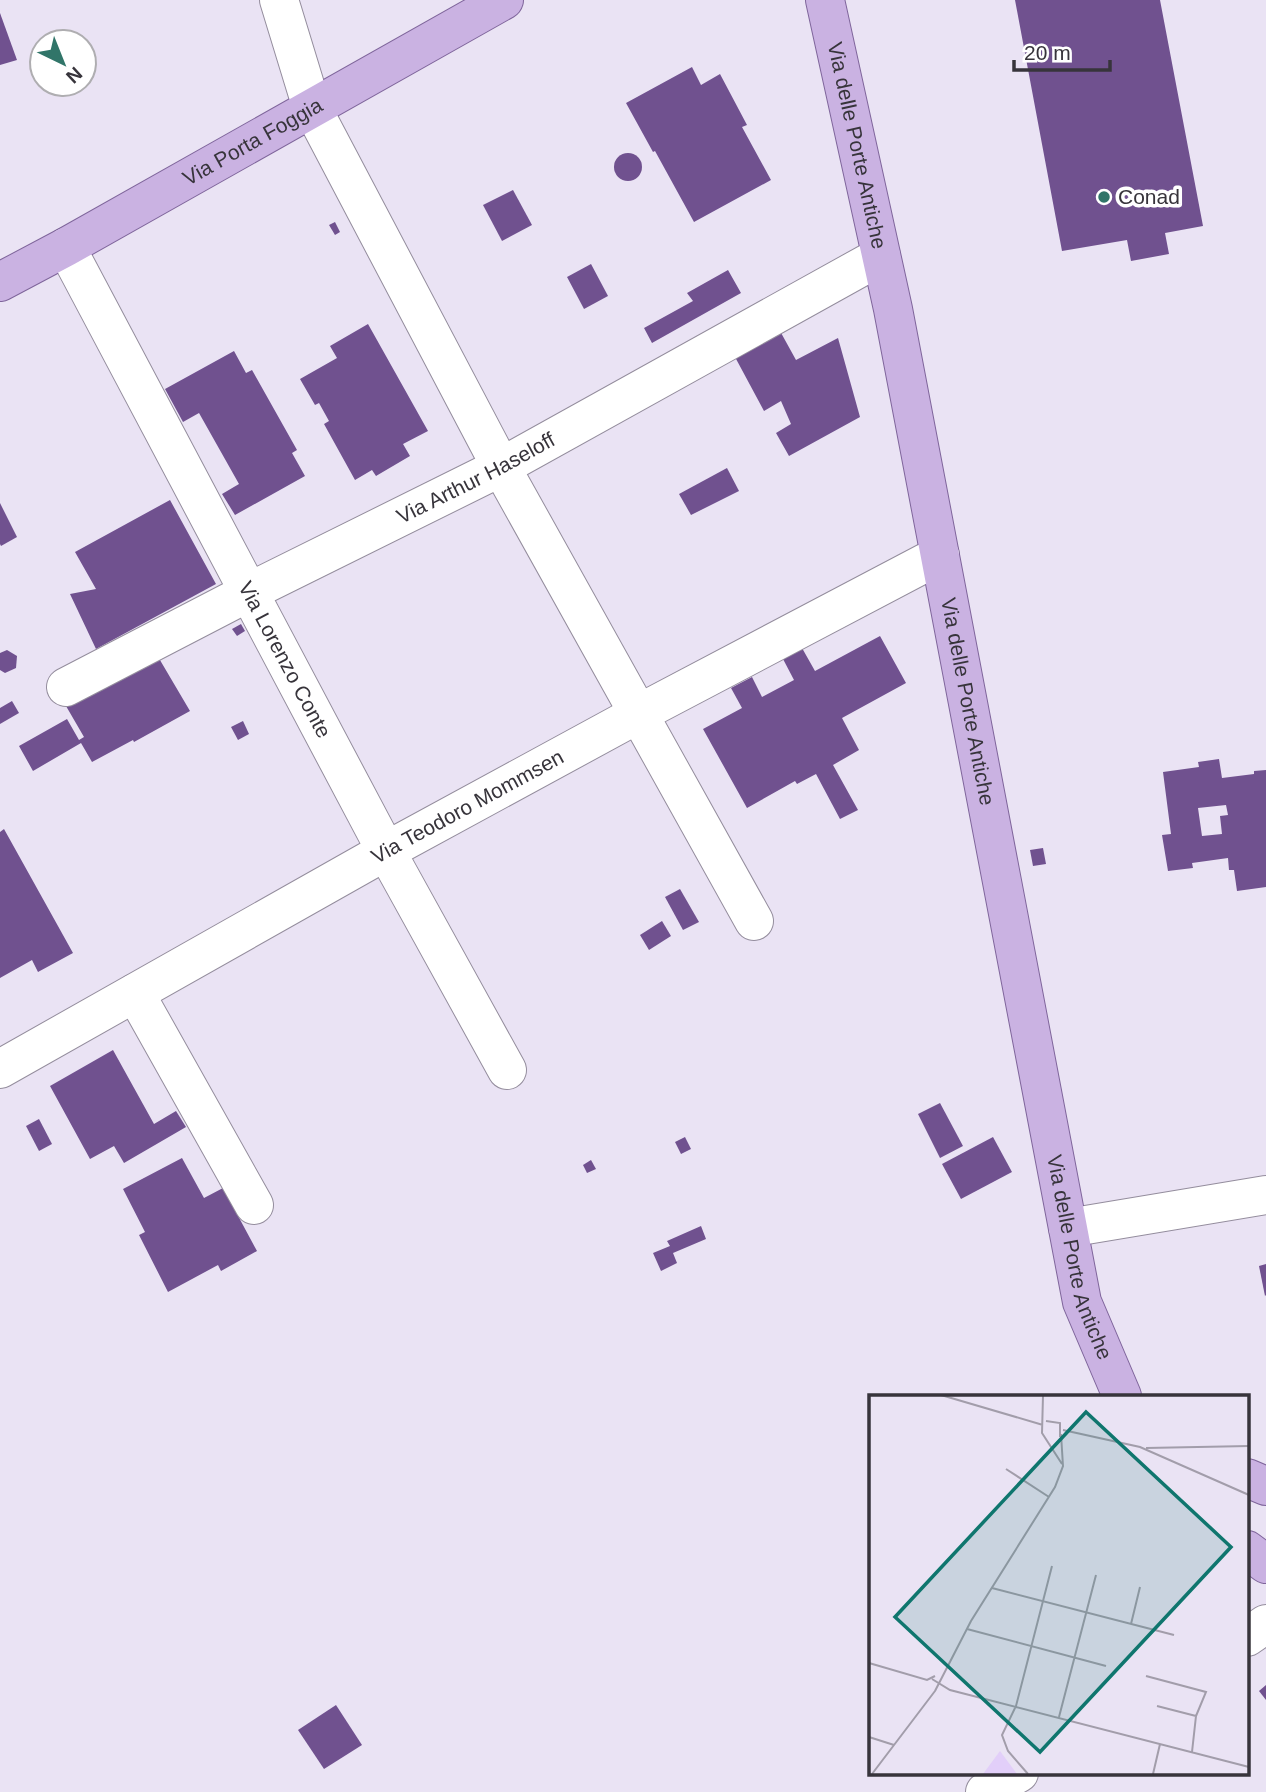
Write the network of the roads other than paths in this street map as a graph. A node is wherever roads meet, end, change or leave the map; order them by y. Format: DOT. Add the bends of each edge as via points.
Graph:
graph roads {
  1 [pos="279,0"];
  2 [pos="504,0"];
  3 [pos="825,0"];
  4 [pos="312,108"];
  5 [pos="66,247"];
  6 [pos="881,257"];
  7 [pos="0,282"];
  8 [pos="500,467"];
  9 [pos="940,555"];
  10 [pos="249,592"];
  11 [pos="66,687"];
  12 [pos="638,714"];
  13 [pos="386,851"];
  14 [pos="754,920"];
  15 [pos="135,993"];
  16 [pos="0,1069"];
  17 [pos="507,1070"];
  18 [pos="1266,1195"];
  19 [pos="254,1205"];
  20 [pos="1068,1227"];
  21 [pos="1122,1395"];
  22 [pos="1248,1478"];
  23 [pos="1266,1486"];
  24 [pos="1248,1551"];
  25 [pos="1266,1564"];
  26 [pos="1266,1624"];
  27 [pos="1248,1636"];
  28 [pos="1017,1774"];
  29 [pos="985,1792"];
  1 -- 4 [label="street"];
  2 -- 4 [label="main road, Via Porta Foggia"];
  3 -- 6 [label="main road, Via delle Porte Antiche"];
  4 -- 5 [label="main road, Via Porta Foggia"];
  4 -- 8 [label="street"];
  5 -- 7 [label="main road, Via Porta Foggia"];
  5 -- 10 [label="street, Via Lorenzo Conte"];
  6 -- 8 [label="street, Via Arthur Haseloff"];
  6 -- 9 [label="main road, Via delle Porte Antiche"];
  8 -- 10 [label="street, Via Arthur Haseloff"];
  8 -- 12 [label="street"];
  9 -- 12 [label="street, Via Teodoro Mommsen"];
  9 -- 20 [label="main road, Via delle Porte Antiche"];
  10 -- 11 [label="street, Via Arthur Haseloff"];
  10 -- 13 [label="street, Via Lorenzo Conte"];
  12 -- 13 [label="street, Via Teodoro Mommsen"];
  12 -- 14 [label="street"];
  13 -- 15 [label="street, Via Teodoro Mommsen"];
  13 -- 17 [label="street, Via Lorenzo Conte"];
  15 -- 16 [label="street, Via Teodoro Mommsen"];
  15 -- 19 [label="street"];
  18 -- 20 [label="street"];
  20 -- 21 [label="main road, Via delle Porte Antiche" via="1082,1302"];
  22 -- 23 [label="main road"];
  24 -- 25 [label="main road"];
  26 -- 27 [label="street"];
  28 -- 29 [label="street"];
}
